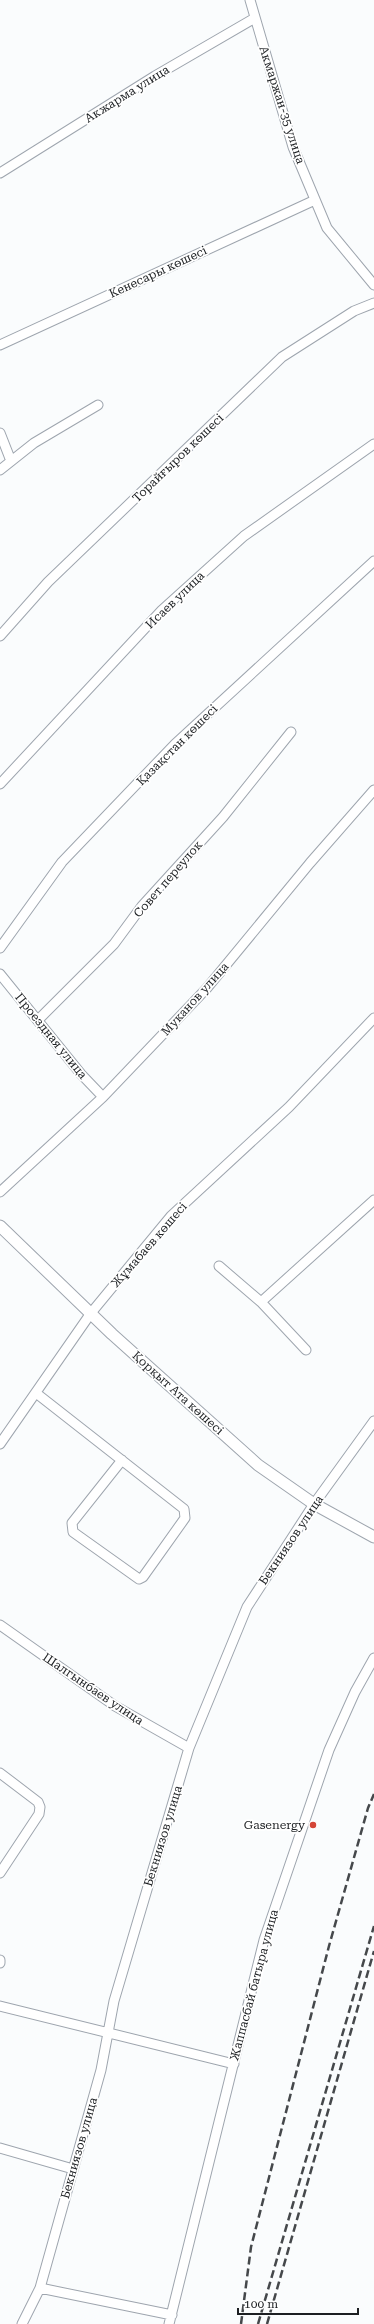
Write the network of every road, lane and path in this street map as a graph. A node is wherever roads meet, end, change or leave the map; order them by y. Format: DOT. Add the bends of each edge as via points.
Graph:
graph roads {
  1 [pos="250,0"];
  2 [pos="255,18"];
  3 [pos="0,174"];
  4 [pos="316,200"];
  5 [pos="374,285"];
  6 [pos="374,302"];
  7 [pos="0,345"];
  8 [pos="98,405"];
  9 [pos="0,433"];
  10 [pos="374,444"];
  11 [pos="11,461"];
  12 [pos="0,470"];
  13 [pos="374,561"];
  14 [pos="0,636"];
  15 [pos="291,732"];
  16 [pos="0,784"];
  17 [pos="374,790"];
  18 [pos="0,948"];
  19 [pos="0,974"];
  20 [pos="374,1018"];
  21 [pos="38,1020"];
  22 [pos="103,1097"];
  23 [pos="0,1192"];
  24 [pos="373,1203"];
  25 [pos="0,1226"];
  26 [pos="219,1266"];
  27 [pos="261,1302"];
  28 [pos="91,1313"];
  29 [pos="306,1350"];
  30 [pos="36,1392"];
  31 [pos="374,1421"];
  32 [pos="0,1444"];
  33 [pos="122,1460"];
  34 [pos="314,1504"];
  35 [pos="374,1538"];
  36 [pos="0,1625"];
  37 [pos="374,1658"];
  38 [pos="189,1748"];
  39 [pos="0,1773"];
  40 [pos="0,1873"];
  41 [pos="0,2006"];
  42 [pos="108,2034"];
  43 [pos="234,2064"];
  44 [pos="0,2148"];
  45 [pos="73,2169"];
  46 [pos="40,2288"];
  47 [pos="171,2319"];
  48 [pos="22,2324"];
  1 -- 2 [label="street, Акмаржан-35 улица"];
  2 -- 3 [label="street, Акжарма улица" via="155,76"];
  2 -- 4 [label="street, Акмаржан-35 улица" via="293,147"];
  4 -- 5 [label="street, Акмаржан-35 улица" via="327,228"];
  4 -- 7 [label="street, Кенесары көшесі"];
  6 -- 14 [label="street, Торайғыров көшесі" via="354,311 282,357 48,582"];
  8 -- 11 [label="street" via="34,443"];
  9 -- 11 [label="street"];
  10 -- 16 [label="street, Исаев улица" via="244,536 162,610"];
  11 -- 12 [label="street"];
  13 -- 18 [label="street, Қазақстан көшесі" via="175,744 62,862"];
  15 -- 21 [label="street, Совет переулок" via="223,817 142,906 114,944"];
  17 -- 22 [label="street, Муканов улица" via="207,988"];
  19 -- 21 [label="street, Проездная улица"];
  20 -- 28 [label="street, Жұмабаев көшесі" via="289,1107 171,1216"];
  21 -- 22 [label="street, Проездная улица"];
  22 -- 23 [label="street, Муканов улица"];
  24 -- 27 [label="street"];
  25 -- 28 [label="main road, Қорқыт Ата көшесі"];
  26 -- 27 [label="street"];
  27 -- 29 [label="street"];
  28 -- 30 [label="street, Жұмабаев көшесі"];
  28 -- 34 [label="main road, Қорқыт Ата көшесі" via="258,1465"];
  30 -- 32 [label="street, Жұмабаев көшесі"];
  30 -- 33 [label="street"];
  31 -- 34 [label="street, Бекниязов улица"];
  33 -- 33 [label="street" via="184,1509 186,1514 143,1577 139,1579 71,1528 72,1523"];
  34 -- 35 [label="main road, Қорқыт Ата көшесі"];
  34 -- 38 [label="street, Бекниязов улица" via="247,1607"];
  36 -- 38 [label="street, Шалгынбаев улица" via="114,1706"];
  37 -- 43 [label="street, Жаппасбай батыра улица" via="355,1692 329,1750 286,1874 264,1940"];
  38 -- 42 [label="street, Бекниязов улица" via="116,1993"];
  39 -- 40 [label="street" via="38,1802 40,1807 39,1814"];
  41 -- 42 [label="street"];
  42 -- 43 [label="street"];
  42 -- 45 [label="street, Бекниязов улица"];
  43 -- 47 [label="street, Жаппасбай батыра улица"];
  44 -- 45 [label="street"];
  45 -- 46 [label="street, Бекниязов улица"];
  46 -- 47 [label="street"];
  46 -- 48 [label="street, Бекниязов улица"];
}
